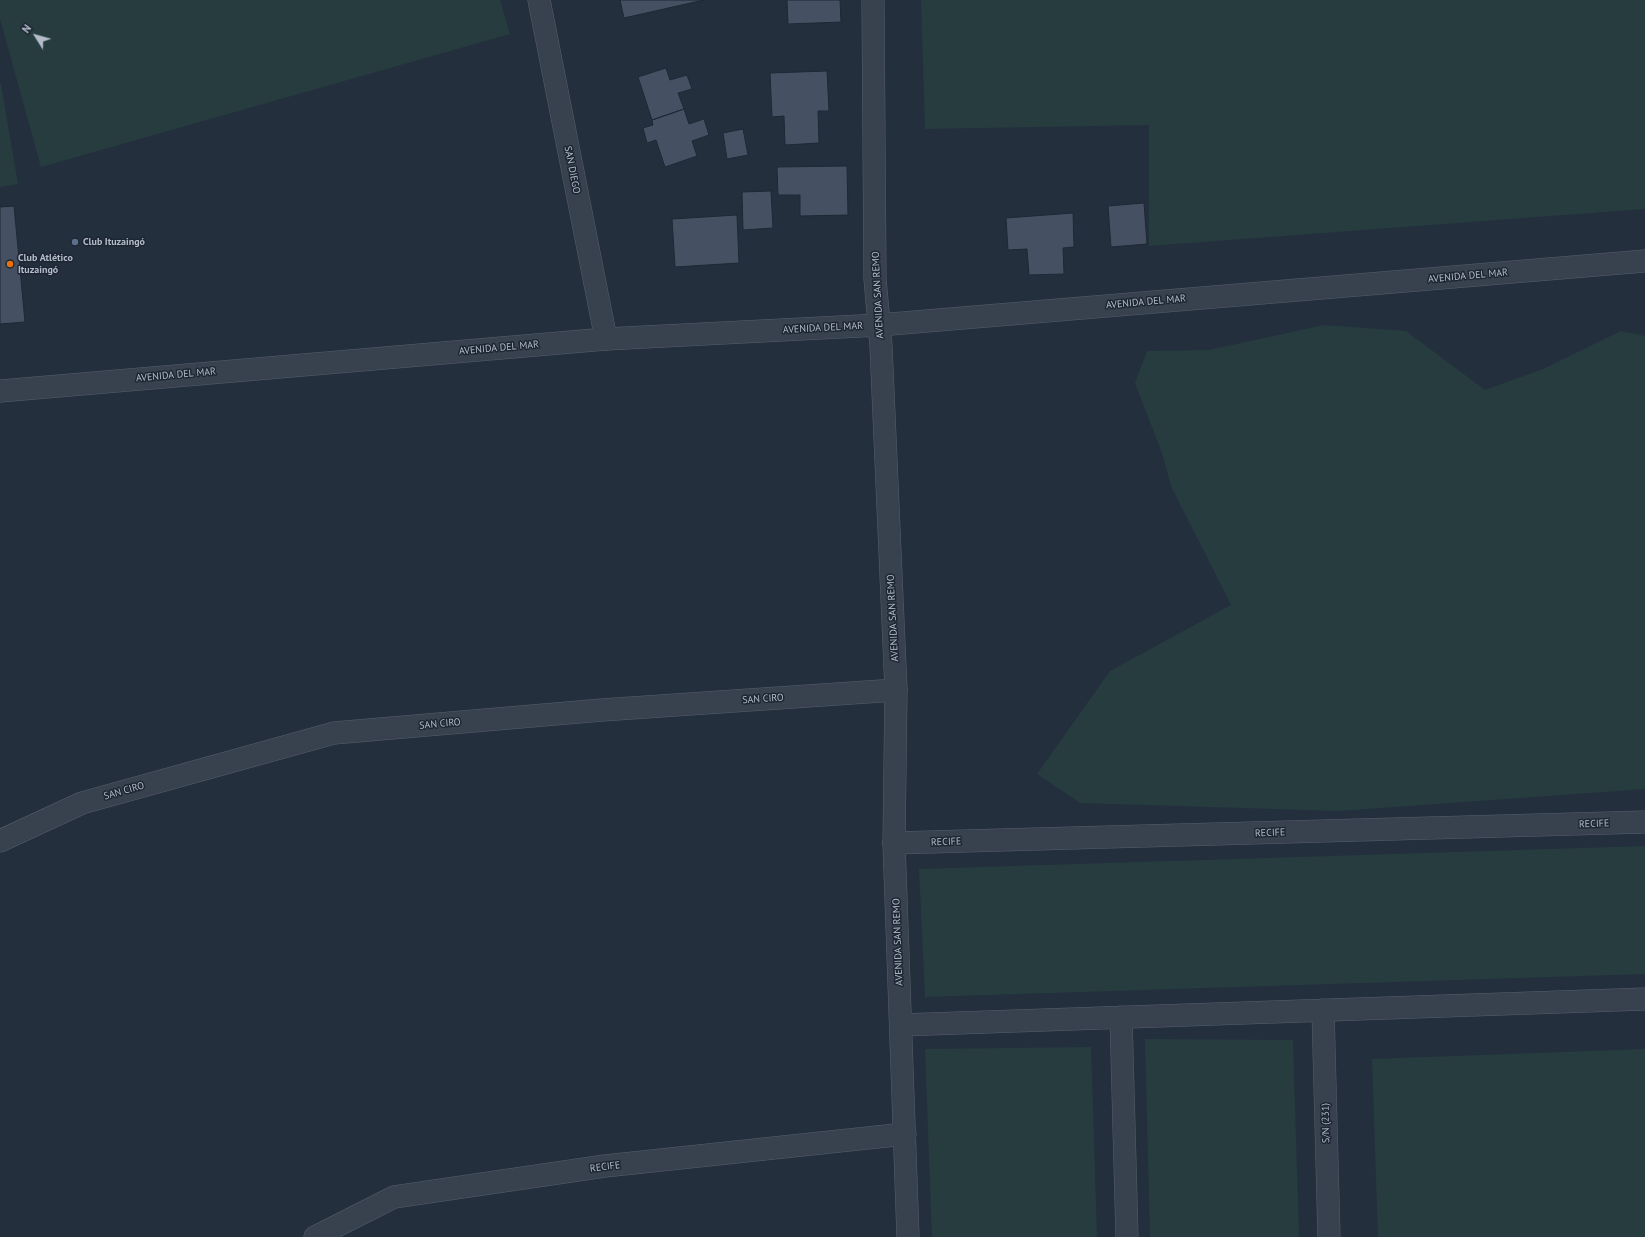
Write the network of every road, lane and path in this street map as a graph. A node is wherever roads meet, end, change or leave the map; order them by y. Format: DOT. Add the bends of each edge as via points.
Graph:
graph roads {
  1 [pos="539,0"];
  2 [pos="872,0"];
  3 [pos="1645,261"];
  4 [pos="879,325"];
  5 [pos="606,339"];
  6 [pos="0,391"];
  7 [pos="896,690"];
  8 [pos="1645,822"];
  9 [pos="0,841"];
  10 [pos="894,843"];
  11 [pos="1645,999"];
  12 [pos="1323,1010"];
  13 [pos="1121,1017"];
  14 [pos="900,1024"];
  15 [pos="905,1134"];
  16 [pos="315,1237"];
  17 [pos="908,1237"];
  18 [pos="1127,1237"];
  19 [pos="1329,1237"];
  1 -- 5 [label="street, SAN DIEGO"];
  2 -- 4 [label="street, AVENIDA SAN REMO" via="875,258"];
  3 -- 4 [label="street, AVENIDA DEL MAR"];
  4 -- 5 [label="street, AVENIDA DEL MAR"];
  4 -- 7 [label="street, AVENIDA SAN REMO"];
  5 -- 6 [label="street, AVENIDA DEL MAR"];
  7 -- 9 [label="street, SAN CIRO" via="594,711 334,733 82,803"];
  7 -- 10 [label="street, AVENIDA SAN REMO"];
  8 -- 10 [label="street, RECIFE"];
  10 -- 14 [label="street, AVENIDA SAN REMO"];
  11 -- 12 [label="street"];
  12 -- 13 [label="street"];
  12 -- 19 [label="street, S/N (231)"];
  13 -- 14 [label="street"];
  13 -- 18 [label="street"];
  14 -- 15 [label="street, AVENIDA SAN REMO"];
  15 -- 16 [label="street, RECIFE" via="605,1166 394,1197"];
  15 -- 17 [label="street, AVENIDA SAN REMO"];
}
